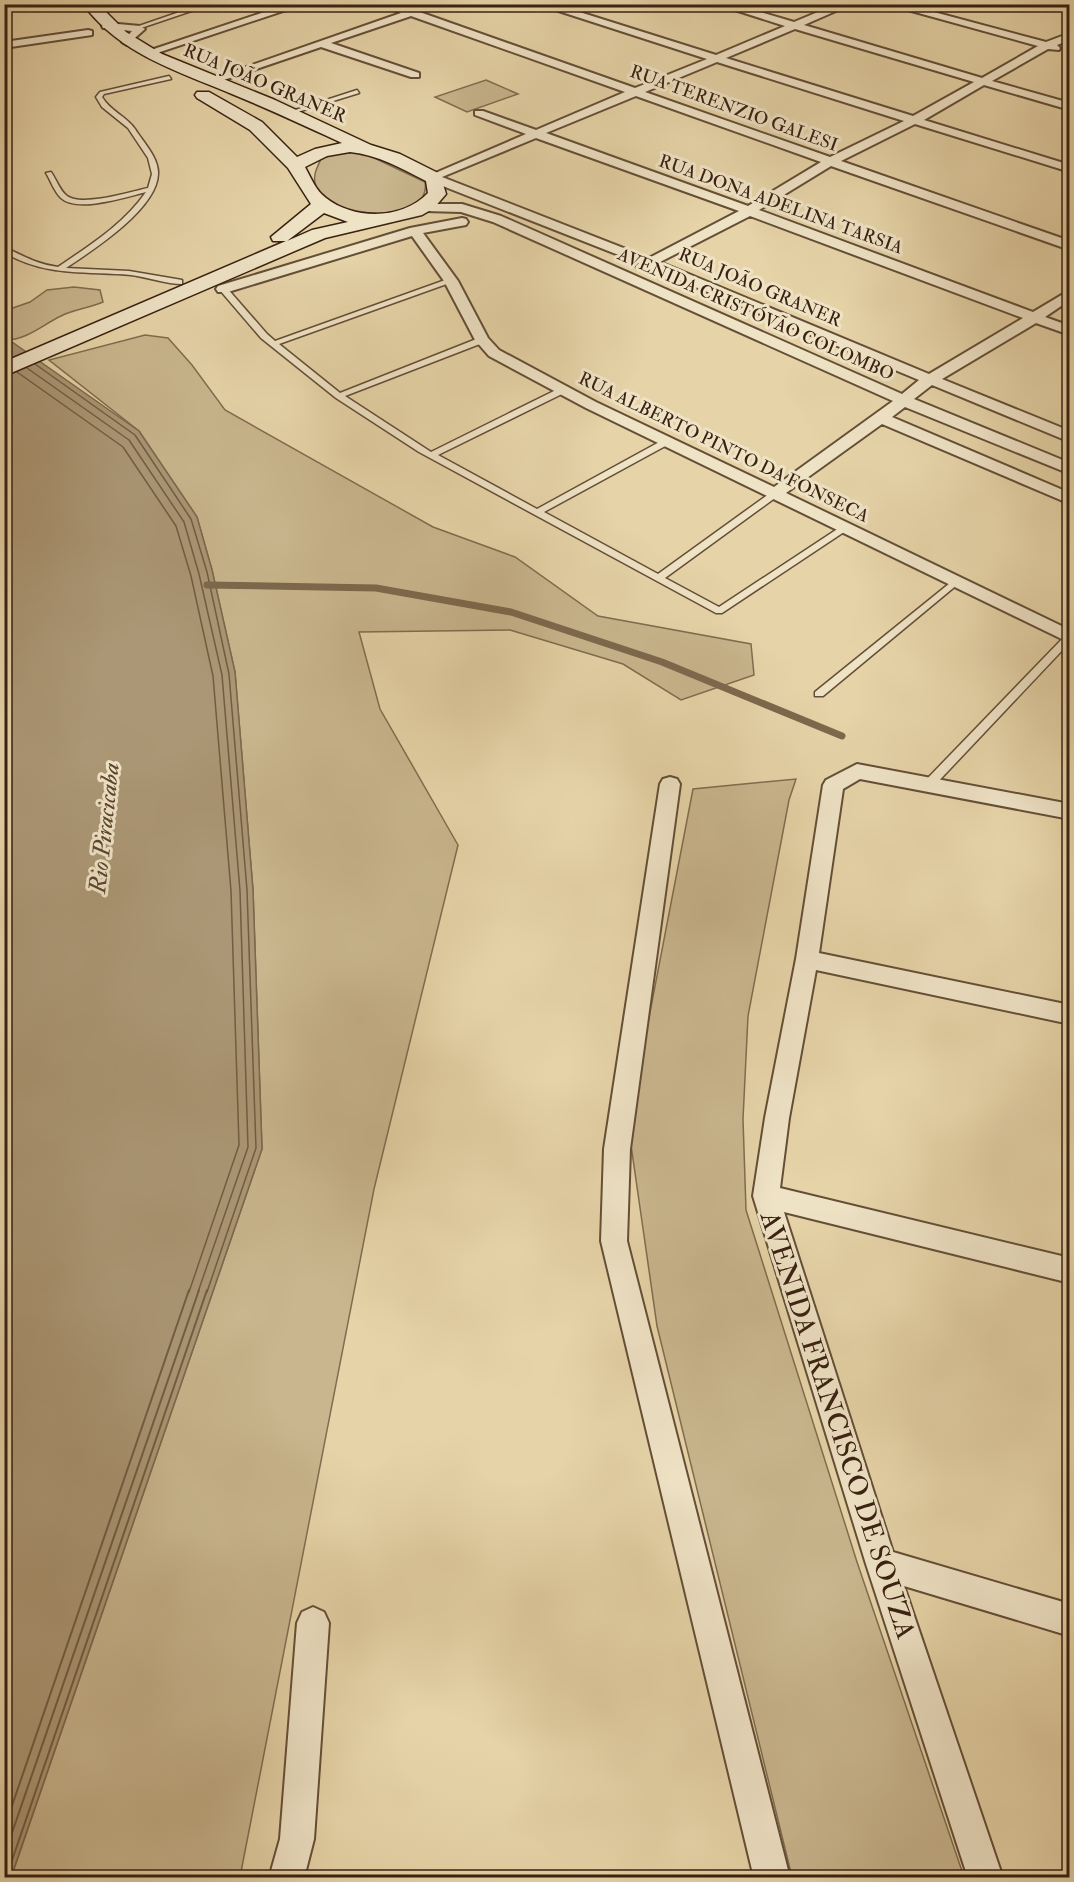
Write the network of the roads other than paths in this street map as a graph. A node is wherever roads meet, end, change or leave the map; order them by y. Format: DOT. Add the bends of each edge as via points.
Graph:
graph roads {
  1 [pos="90,4"];
  2 [pos="210,4"];
  3 [pos="299,4"];
  4 [pos="386,4"];
  5 [pos="542,4"];
  6 [pos="721,4"];
  7 [pos="847,4"];
  8 [pos="891,4"];
  9 [pos="410,13"];
  10 [pos="74,14"];
  11 [pos="794,25"];
  12 [pos="107,26"];
  13 [pos="136,28"];
  14 [pos="88,33"];
  15 [pos="1070,36"];
  16 [pos="127,42"];
  17 [pos="320,44"];
  18 [pos="4,45"];
  19 [pos="1046,46"];
  20 [pos="1070,52"];
  21 [pos="147,53"];
  22 [pos="716,58"];
  23 [pos="415,75"];
  24 [pos="169,78"];
  25 [pos="214,80"];
  26 [pos="983,81"];
  27 [pos="357,92"];
  28 [pos="639,92"];
  29 [pos="1070,107"];
  30 [pos="289,113"];
  31 [pos="479,113"];
  32 [pos="913,120"];
  33 [pos="536,133"];
  34 [pos="367,148"];
  35 [pos="829,162"];
  36 [pos="296,166"];
  37 [pos="1070,169"];
  38 [pos="50,173"];
  39 [pos="433,177"];
  40 [pos="151,189"];
  41 [pos="322,204"];
  42 [pos="425,207"];
  43 [pos="749,211"];
  44 [pos="387,218"];
  45 [pos="462,222"];
  46 [pos="416,231"];
  47 [pos="1070,246"];
  48 [pos="4,249"];
  49 [pos="565,250"];
  50 [pos="652,263"];
  51 [pos="59,270"];
  52 [pos="451,281"];
  53 [pos="179,282"];
  54 [pos="223,289"];
  55 [pos="1070,294"];
  56 [pos="1034,318"];
  57 [pos="1070,332"];
  58 [pos="482,340"];
  59 [pos="55,341"];
  60 [pos="273,344"];
  61 [pos="4,359"];
  62 [pos="4,370"];
  63 [pos="929,380"];
  64 [pos="563,390"];
  65 [pos="339,396"];
  66 [pos="902,400"];
  67 [pos="881,418"];
  68 [pos="1070,437"];
  69 [pos="666,442"];
  70 [pos="431,455"];
  71 [pos="1070,469"];
  72 [pos="776,493"];
  73 [pos="1070,499"];
  74 [pos="536,513"];
  75 [pos="845,528"];
  76 [pos="658,578"];
  77 [pos="955,582"];
  78 [pos="1069,637"];
  79 [pos="819,694"];
  80 [pos="670,784"];
  81 [pos="929,784"];
  82 [pos="1070,812"];
  83 [pos="807,959"];
  84 [pos="1070,1015"];
  85 [pos="766,1196"];
  86 [pos="1070,1270"];
  87 [pos="881,1564"];
  88 [pos="1070,1620"];
  89 [pos="314,1623"];
  90 [pos="297,1839"];
  91 [pos="286,1878"];
  92 [pos="305,1878"];
  93 [pos="772,1878"];
  94 [pos="987,1878"];
  1 -- 12 [label="main road"];
  2 -- 13 [label="lane"];
  3 -- 21 [label="street"];
  4 -- 9 [label="street, RUA TERENZIO GALESI"];
  5 -- 22 [label="street"];
  6 -- 11 [label="street"];
  7 -- 11 [label="street"];
  8 -- 19 [label="street"];
  9 -- 17 [label="street"];
  9 -- 28 [label="street, RUA TERENZIO GALESI"];
  10 -- 14 [label="main road"];
  11 -- 22 [label="street"];
  11 -- 26 [label="street"];
  12 -- 13 [label="street"];
  12 -- 16 [label="main road"];
  13 -- 16 [label="street" via="140,29"];
  14 -- 18 [label="street"];
  14 -- 24 [label="main road"];
  15 -- 19 [label="street"];
  16 -- 21 [label="main road"];
  17 -- 23 [label="street"];
  17 -- 25 [label="street"];
  19 -- 20 [label="street"];
  19 -- 26 [label="street"];
  21 -- 25 [label="main road, RUA JOÃO GRANER"];
  22 -- 28 [label="street"];
  22 -- 32 [label="street"];
  24 -- 36 [label="main road" via="256,126"];
  24 -- 40 [label="lane" via="117,88 99,97 130,127 153,163"];
  25 -- 30 [label="main road, RUA JOÃO GRANER"];
  26 -- 29 [label="street"];
  26 -- 32 [label="street"];
  27 -- 30 [label="lane"];
  28 -- 33 [label="street"];
  28 -- 35 [label="street, RUA TERENZIO GALESI"];
  30 -- 34 [label="main road, RUA JOÃO GRANER"];
  31 -- 33 [label="street, RUA DONA ADELINA TARSIA"];
  32 -- 35 [label="street"];
  32 -- 37 [label="street"];
  33 -- 39 [label="street"];
  33 -- 43 [label="street, RUA DONA ADELINA TARSIA"];
  34 -- 36 [label="main road" via="326,150"];
  34 -- 39 [label="main road, RUA JOÃO GRANER"];
  35 -- 43 [label="street"];
  35 -- 47 [label="street, RUA TERENZIO GALESI"];
  36 -- 41 [label="main road"];
  38 -- 40 [label="lane" via="66,198 73,200 105,199"];
  39 -- 42 [label="main road" via="437,195"];
  39 -- 50 [label="street, RUA JOÃO GRANER"];
  40 -- 51 [label="lane" via="132,216"];
  41 -- 44 [label="main road" via="352,216"];
  41 -- 53 [label="main road" via="271,243"];
  42 -- 44 [label="main road"];
  42 -- 49 [label="street, AVENIDA CRISTÓVÃO COLOMBO" via="479,212"];
  43 -- 50 [label="street"];
  43 -- 56 [label="street, RUA DONA ADELINA TARSIA"];
  44 -- 59 [label="main road" via="319,234"];
  45 -- 46 [label="street"];
  46 -- 52 [label="street, RUA ALBERTO PINTO DA FONSECA"];
  46 -- 54 [label="street"];
  48 -- 51 [label="lane" via="34,265"];
  49 -- 50 [label="street" via="630,268"];
  49 -- 66 [label="street, AVENIDA CRISTÓVÃO COLOMBO"];
  50 -- 63 [label="street, RUA JOÃO GRANER"];
  51 -- 53 [label="lane" via="146,274"];
  52 -- 58 [label="street, RUA ALBERTO PINTO DA FONSECA"];
  52 -- 60 [label="lane"];
  53 -- 59 [label="main road"];
  54 -- 60 [label="lane"];
  55 -- 56 [label="street"];
  56 -- 57 [label="street, RUA DONA ADELINA TARSIA"];
  56 -- 63 [label="street"];
  58 -- 64 [label="street, RUA ALBERTO PINTO DA FONSECA" via="494,353"];
  58 -- 65 [label="lane"];
  59 -- 61 [label="main road"];
  59 -- 62 [label="main road"];
  60 -- 65 [label="lane"];
  63 -- 66 [label="street"];
  63 -- 68 [label="street, RUA JOÃO GRANER"];
  64 -- 69 [label="street, RUA ALBERTO PINTO DA FONSECA"];
  64 -- 70 [label="lane"];
  65 -- 70 [label="lane"];
  66 -- 67 [label="street"];
  66 -- 71 [label="street, AVENIDA CRISTÓVÃO COLOMBO"];
  67 -- 72 [label="street"];
  67 -- 73 [label="street, AVENIDA CRISTÓVÃO COLOMBO"];
  69 -- 72 [label="street, RUA ALBERTO PINTO DA FONSECA"];
  69 -- 74 [label="lane"];
  70 -- 74 [label="lane"];
  72 -- 75 [label="street, RUA ALBERTO PINTO DA FONSECA"];
  72 -- 76 [label="lane"];
  74 -- 76 [label="lane"];
  75 -- 76 [label="lane" via="719,611"];
  75 -- 77 [label="street, RUA ALBERTO PINTO DA FONSECA"];
  77 -- 78 [label="street, RUA ALBERTO PINTO DA FONSECA"];
  77 -- 79 [label="lane"];
  78 -- 81 [label="lane"];
  80 -- 93 [label="street" via="617,1149 614,1241"];
  81 -- 82 [label="street"];
  81 -- 83 [label="street, AVENIDA FRANCISCO DE SOUZA" via="857,771 833,785"];
  83 -- 84 [label="street"];
  83 -- 85 [label="street, AVENIDA FRANCISCO DE SOUZA"];
  85 -- 86 [label="street"];
  85 -- 87 [label="street, AVENIDA FRANCISCO DE SOUZA"];
  87 -- 88 [label="street"];
  87 -- 94 [label="street, AVENIDA FRANCISCO DE SOUZA"];
  89 -- 90 [label="street"];
  90 -- 91 [label="street"];
  90 -- 92 [label="street"];
}
